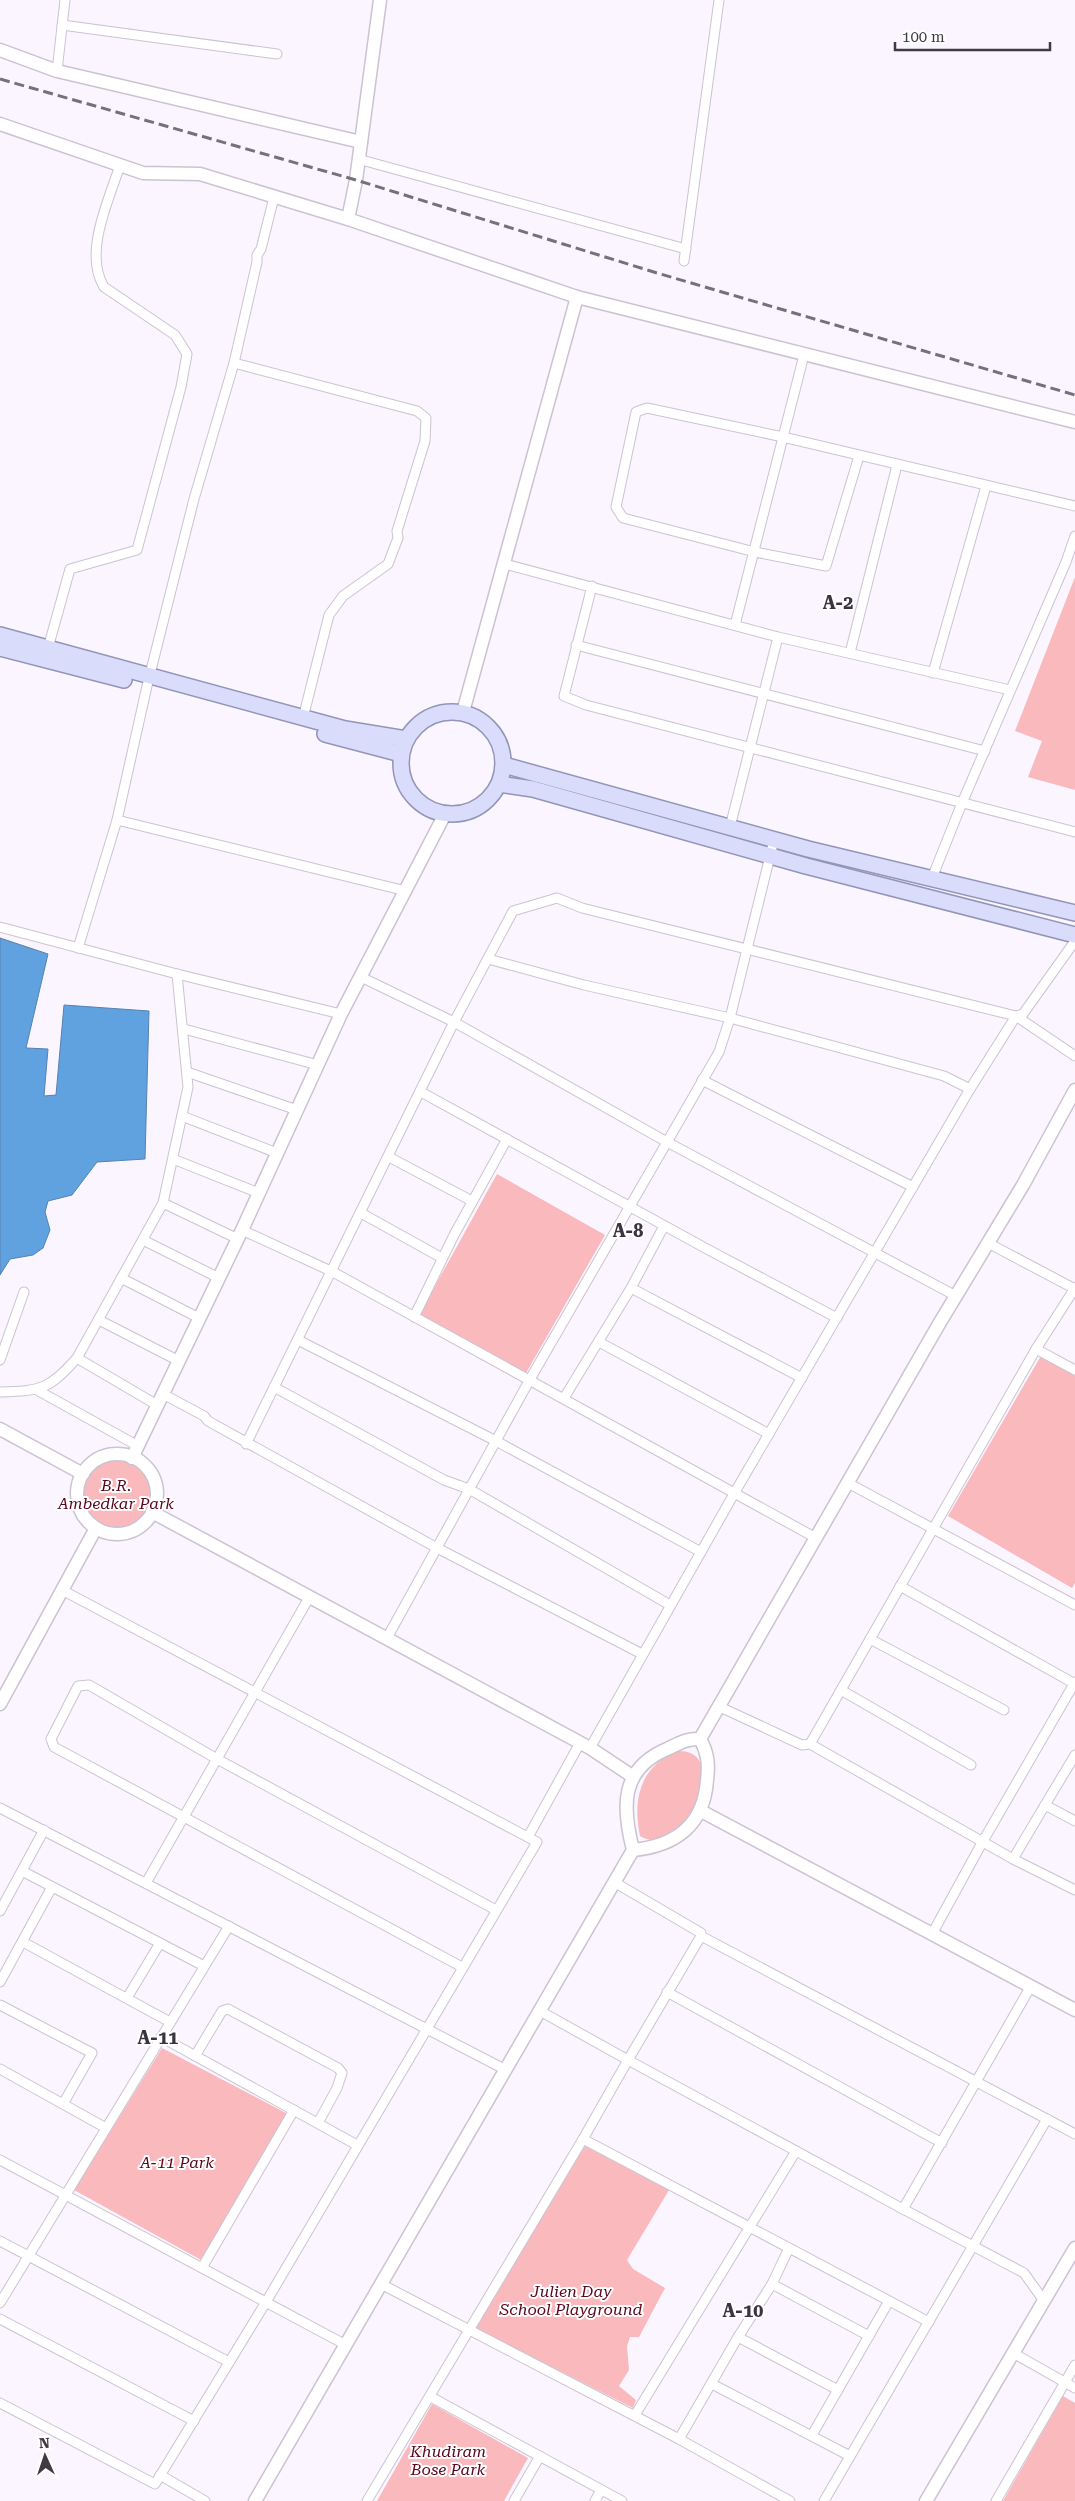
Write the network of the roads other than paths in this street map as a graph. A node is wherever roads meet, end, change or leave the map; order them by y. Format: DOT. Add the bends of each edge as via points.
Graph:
graph roads {
  1 [pos="65,0"];
  2 [pos="380,0"];
  3 [pos="718,0"];
  4 [pos="62,25"];
  5 [pos="0,50"];
  6 [pos="276,54"];
  7 [pos="57,72"];
  8 [pos="0,124"];
  9 [pos="361,142"];
  10 [pos="358,159"];
  11 [pos="120,165"];
  12 [pos="274,197"];
  13 [pos="348,220"];
  14 [pos="686,249"];
  15 [pos="684,261"];
  16 [pos="578,296"];
  17 [pos="804,355"];
  18 [pos="234,363"];
  19 [pos="1075,422"];
  20 [pos="783,437"];
  21 [pos="859,456"];
  22 [pos="897,465"];
  23 [pos="986,486"];
  24 [pos="1075,506"];
  25 [pos="1075,536"];
  26 [pos="755,552"];
  27 [pos="505,564"];
  28 [pos="592,586"];
  29 [pos="735,625"];
  30 [pos="0,636"];
  31 [pos="778,637"];
  32 [pos="576,645"];
  33 [pos="0,648"];
  34 [pos="48,648"];
  35 [pos="850,653"];
  36 [pos="934,673"];
  37 [pos="148,682"];
  38 [pos="1010,690"];
  39 [pos="764,692"];
  40 [pos="463,712"];
  41 [pos="304,718"];
  42 [pos="406,740"];
  43 [pos="750,747"];
  44 [pos="985,750"];
  45 [pos="401,754"];
  46 [pos="504,765"];
  47 [pos="499,784"];
  48 [pos="962,803"];
  49 [pos="445,814"];
  50 [pos="117,820"];
  51 [pos="730,827"];
  52 [pos="1075,832"];
  53 [pos="774,840"];
  54 [pos="770,856"];
  55 [pos="932,878"];
  56 [pos="406,891"];
  57 [pos="1075,913"];
  58 [pos="0,927"];
  59 [pos="1075,935"];
  60 [pos="1075,941"];
  61 [pos="78,948"];
  62 [pos="747,949"];
  63 [pos="488,959"];
  64 [pos="177,974"];
  65 [pos="361,978"];
  66 [pos="342,1014"];
  67 [pos="1016,1016"];
  68 [pos="730,1018"];
  69 [pos="454,1022"];
  70 [pos="184,1029"];
  71 [pos="1075,1056"];
  72 [pos="318,1065"];
  73 [pos="187,1072"];
  74 [pos="702,1080"];
  75 [pos="970,1090"];
  76 [pos="1075,1091"];
  77 [pos="421,1092"];
  78 [pos="297,1110"];
  79 [pos="182,1116"];
  80 [pos="507,1139"];
  81 [pos="667,1142"];
  82 [pos="278,1153"];
  83 [pos="389,1157"];
  84 [pos="173,1159"];
  85 [pos="914,1186"];
  86 [pos="259,1193"];
  87 [pos="472,1201"];
  88 [pos="163,1203"];
  89 [pos="629,1207"];
  90 [pos="361,1213"];
  91 [pos="664,1226"];
  92 [pos="240,1235"];
  93 [pos="143,1240"];
  94 [pos="988,1243"];
  95 [pos="875,1253"];
  96 [pos="442,1258"];
  97 [pos="332,1272"];
  98 [pos="121,1278"];
  99 [pos="219,1278"];
  100 [pos="631,1288"];
  101 [pos="1075,1288"];
  102 [pos="24,1292"];
  103 [pos="956,1296"];
  104 [pos="414,1317"];
  105 [pos="200,1318"];
  106 [pos="837,1318"];
  107 [pos="99,1320"];
  108 [pos="298,1340"];
  109 [pos="599,1342"];
  110 [pos="1036,1349"];
  111 [pos="78,1358"];
  112 [pos="0,1360"];
  113 [pos="179,1360"];
  114 [pos="1075,1370"];
  115 [pos="802,1378"];
  116 [pos="529,1381"];
  117 [pos="274,1387"];
  118 [pos="37,1390"];
  119 [pos="0,1392"];
  120 [pos="564,1398"];
  121 [pos="160,1400"];
  122 [pos="0,1429"];
  123 [pos="769,1434"];
  124 [pos="496,1441"];
  125 [pos="246,1444"];
  126 [pos="138,1446"];
  127 [pos="132,1458"];
  128 [pos="83,1474"];
  129 [pos="848,1483"];
  130 [pos="469,1489"];
  131 [pos="735,1492"];
  132 [pos="152,1512"];
  133 [pos="96,1528"];
  134 [pos="933,1529"];
  135 [pos="816,1538"];
  136 [pos="437,1548"];
  137 [pos="701,1552"];
  138 [pos="900,1586"];
  139 [pos="62,1590"];
  140 [pos="310,1596"];
  141 [pos="670,1605"];
  142 [pos="1075,1605"];
  143 [pos="387,1638"];
  144 [pos="870,1639"];
  145 [pos="642,1654"];
  146 [pos="1075,1683"];
  147 [pos="841,1690"];
  148 [pos="256,1691"];
  149 [pos="0,1704"];
  150 [pos="720,1707"];
  151 [pos="1004,1710"];
  152 [pos="700,1739"];
  153 [pos="810,1744"];
  154 [pos="585,1745"];
  155 [pos="1075,1755"];
  156 [pos="217,1759"];
  157 [pos="971,1765"];
  158 [pos="632,1776"];
  159 [pos="1045,1805"];
  160 [pos="0,1808"];
  161 [pos="700,1811"];
  162 [pos="183,1818"];
  163 [pos="1075,1821"];
  164 [pos="44,1830"];
  165 [pos="528,1837"];
  166 [pos="983,1841"];
  167 [pos="633,1850"];
  168 [pos="1013,1858"];
  169 [pos="22,1871"];
  170 [pos="614,1882"];
  171 [pos="146,1883"];
  172 [pos="52,1887"];
  173 [pos="1075,1890"];
  174 [pos="496,1910"];
  175 [pos="0,1911"];
  176 [pos="229,1926"];
  177 [pos="932,1934"];
  178 [pos="701,1936"];
  179 [pos="23,1942"];
  180 [pos="160,1943"];
  181 [pos="204,1966"];
  182 [pos="462,1967"];
  183 [pos="0,1982"];
  184 [pos="1030,1986"];
  185 [pos="667,1992"];
  186 [pos="126,1998"];
  187 [pos="0,2005"];
  188 [pos="1075,2010"];
  189 [pos="540,2011"];
  190 [pos="170,2022"];
  191 [pos="425,2028"];
  192 [pos="161,2038"];
  193 [pos="195,2056"];
  194 [pos="628,2060"];
  195 [pos="0,2069"];
  196 [pos="506,2070"];
  197 [pos="977,2082"];
  198 [pos="63,2104"];
  199 [pos="294,2110"];
  200 [pos="1046,2119"];
  201 [pos="318,2124"];
  202 [pos="106,2128"];
  203 [pos="1075,2134"];
  204 [pos="583,2139"];
  205 [pos="942,2142"];
  206 [pos="357,2145"];
  207 [pos="796,2151"];
  208 [pos="0,2160"];
  209 [pos="65,2195"];
  210 [pos="903,2209"];
  211 [pos="750,2227"];
  212 [pos="0,2241"];
  213 [pos="973,2246"];
  214 [pos="789,2248"];
  215 [pos="1075,2248"];
  216 [pos="28,2257"];
  217 [pos="203,2266"];
  218 [pos="381,2284"];
  219 [pos="772,2284"];
  220 [pos="889,2301"];
  221 [pos="1044,2301"];
  222 [pos="266,2302"];
  223 [pos="0,2303"];
  224 [pos="0,2319"];
  225 [pos="929,2322"];
  226 [pos="468,2330"];
  227 [pos="869,2336"];
  228 [pos="738,2337"];
  229 [pos="346,2344"];
  230 [pos="1013,2353"];
  231 [pos="229,2362"];
  232 [pos="1075,2365"];
  233 [pos="1065,2382"];
  234 [pos="712,2384"];
  235 [pos="1075,2388"];
  236 [pos="838,2390"];
  237 [pos="430,2397"];
  238 [pos="0,2403"];
  239 [pos="635,2415"];
  240 [pos="194,2421"];
  241 [pos="812,2435"];
  242 [pos="679,2439"];
  243 [pos="540,2456"];
  244 [pos="850,2456"];
  245 [pos="160,2475"];
  246 [pos="601,2490"];
  247 [pos="205,2501"];
  248 [pos="255,2501"];
  249 [pos="367,2501"];
  250 [pos="514,2501"];
  251 [pos="595,2501"];
  252 [pos="622,2501"];
  253 [pos="790,2501"];
  254 [pos="824,2501"];
  255 [pos="926,2501"];
  256 [pos="996,2501"];
  1 -- 4 [label="street"];
  2 -- 9 [label="street"];
  3 -- 14 [label="street"];
  4 -- 6 [label="street"];
  4 -- 7 [label="street"];
  5 -- 7 [label="street"];
  7 -- 9 [label="street"];
  8 -- 11 [label="street"];
  9 -- 10 [label="street"];
  10 -- 13 [label="street"];
  10 -- 14 [label="street"];
  11 -- 12 [label="street" via="143,173 200,174"];
  11 -- 34 [label="street" via="95,248 97,276 104,287 175,335 187,354 137,550 70,568"];
  12 -- 13 [label="street"];
  12 -- 18 [label="street" via="257,255"];
  13 -- 16 [label="street"];
  14 -- 15 [label="street"];
  16 -- 17 [label="street"];
  16 -- 27 [label="street"];
  17 -- 19 [label="street"];
  17 -- 20 [label="street"];
  18 -- 37 [label="street" via="194,499"];
  18 -- 41 [label="street" via="417,411 426,418 425,440 388,564 343,596 329,615"];
  20 -- 21 [label="street"];
  20 -- 26 [label="street"];
  20 -- 26 [label="street" via="647,408 636,412 616,507 623,518"];
  21 -- 22 [label="street"];
  21 -- 26 [label="street" via="826,566"];
  22 -- 23 [label="street"];
  22 -- 35 [label="street"];
  23 -- 24 [label="street"];
  23 -- 36 [label="street"];
  25 -- 38 [label="street"];
  26 -- 29 [label="street"];
  27 -- 28 [label="street"];
  27 -- 40 [label="street"];
  28 -- 29 [label="street"];
  28 -- 32 [label="street"];
  29 -- 31 [label="street"];
  30 -- 34 [label="main road"];
  31 -- 35 [label="street"];
  31 -- 39 [label="street"];
  32 -- 39 [label="street"];
  32 -- 43 [label="street" via="564,696 586,705"];
  33 -- 37 [label="main road"];
  34 -- 37 [label="main road"];
  35 -- 36 [label="street"];
  36 -- 38 [label="street"];
  37 -- 41 [label="main road"];
  37 -- 45 [label="main road"];
  37 -- 50 [label="street"];
  38 -- 44 [label="street"];
  39 -- 43 [label="street"];
  39 -- 44 [label="street"];
  40 -- 42 [label="main road" via="429,717 414,727"];
  40 -- 46 [label="main road" via="477,717 497,737"];
  41 -- 42 [label="main road"];
  42 -- 45 [label="main road"];
  43 -- 48 [label="street"];
  43 -- 51 [label="street"];
  44 -- 48 [label="street"];
  45 -- 49 [label="main road" via="401,771 406,787 416,800"];
  46 -- 47 [label="main road"];
  46 -- 51 [label="main road"];
  47 -- 49 [label="main road" via="478,807 464,813"];
  47 -- 54 [label="main road" via="533,789"];
  48 -- 52 [label="street"];
  48 -- 55 [label="street"];
  49 -- 56 [label="street"];
  50 -- 56 [label="street"];
  50 -- 61 [label="street"];
  51 -- 53 [label="main road"];
  53 -- 54 [label="street"];
  53 -- 55 [label="main road"];
  54 -- 59 [label="main road"];
  54 -- 62 [label="street"];
  55 -- 57 [label="main road"];
  56 -- 65 [label="street"];
  58 -- 61 [label="street"];
  60 -- 67 [label="street" via="1024,1014"];
  61 -- 64 [label="street"];
  62 -- 63 [label="street" via="582,908 557,898 513,911"];
  62 -- 67 [label="street"];
  62 -- 68 [label="street"];
  63 -- 68 [label="street" via="584,985"];
  63 -- 69 [label="street"];
  64 -- 66 [label="street"];
  64 -- 70 [label="street"];
  65 -- 66 [label="street"];
  65 -- 69 [label="street"];
  66 -- 72 [label="street"];
  67 -- 71 [label="street"];
  67 -- 75 [label="street"];
  68 -- 74 [label="street" via="719,1052"];
  68 -- 75 [label="street" via="944,1076"];
  69 -- 77 [label="street"];
  69 -- 81 [label="street"];
  70 -- 72 [label="street"];
  70 -- 73 [label="street"];
  72 -- 78 [label="street"];
  73 -- 78 [label="street"];
  73 -- 79 [label="street" via="188,1087"];
  74 -- 81 [label="street"];
  74 -- 85 [label="street"];
  75 -- 85 [label="street"];
  76 -- 94 [label="street"];
  77 -- 80 [label="street"];
  77 -- 83 [label="street"];
  78 -- 82 [label="street"];
  79 -- 82 [label="street"];
  79 -- 84 [label="street"];
  80 -- 87 [label="street"];
  80 -- 89 [label="street"];
  81 -- 89 [label="street"];
  81 -- 95 [label="street"];
  82 -- 86 [label="street"];
  83 -- 87 [label="street"];
  83 -- 90 [label="street"];
  84 -- 86 [label="street"];
  84 -- 88 [label="street"];
  85 -- 95 [label="street"];
  86 -- 92 [label="street"];
  87 -- 96 [label="street"];
  88 -- 92 [label="street"];
  88 -- 93 [label="street"];
  89 -- 91 [label="street"];
  89 -- 116 [label="street"];
  90 -- 96 [label="street"];
  90 -- 97 [label="street"];
  91 -- 100 [label="street"];
  91 -- 106 [label="street"];
  92 -- 97 [label="street"];
  92 -- 99 [label="street"];
  93 -- 98 [label="street"];
  93 -- 99 [label="street"];
  94 -- 101 [label="street"];
  94 -- 103 [label="street"];
  95 -- 103 [label="street"];
  95 -- 106 [label="street"];
  96 -- 104 [label="street"];
  97 -- 104 [label="street"];
  97 -- 108 [label="street"];
  98 -- 105 [label="street"];
  98 -- 107 [label="street"];
  99 -- 105 [label="street"];
  100 -- 109 [label="street"];
  100 -- 115 [label="street"];
  101 -- 110 [label="street"];
  102 -- 112 [label="street"];
  103 -- 129 [label="street"];
  104 -- 116 [label="street"];
  105 -- 113 [label="street"];
  106 -- 115 [label="street"];
  107 -- 111 [label="street"];
  107 -- 113 [label="street"];
  108 -- 117 [label="street"];
  108 -- 124 [label="street"];
  109 -- 120 [label="street"];
  109 -- 123 [label="street"];
  110 -- 114 [label="street"];
  110 -- 134 [label="street"];
  111 -- 118 [label="street" via="60,1377"];
  111 -- 121 [label="street"];
  113 -- 121 [label="street"];
  115 -- 123 [label="street"];
  116 -- 120 [label="street"];
  116 -- 124 [label="street"];
  117 -- 125 [label="street"];
  117 -- 130 [label="street" via="444,1480"];
  118 -- 119 [label="street"];
  118 -- 126 [label="street"];
  120 -- 131 [label="street"];
  121 -- 125 [label="street" via="204,1416"];
  121 -- 126 [label="street"];
  122 -- 128 [label="street"];
  123 -- 131 [label="street"];
  124 -- 130 [label="street"];
  124 -- 137 [label="street"];
  125 -- 136 [label="street"];
  126 -- 127 [label="street"];
  127 -- 128 [label="street" via="119,1454 104,1456"];
  127 -- 132 [label="street" via="149,1471 155,1484"];
  128 -- 133 [label="street" via="78,1488 78,1503"];
  129 -- 134 [label="street"];
  129 -- 135 [label="street"];
  130 -- 136 [label="street"];
  130 -- 141 [label="street"];
  131 -- 135 [label="street"];
  131 -- 137 [label="street"];
  132 -- 133 [label="street" via="144,1523 124,1533"];
  132 -- 140 [label="street"];
  133 -- 139 [label="street"];
  134 -- 138 [label="street"];
  134 -- 142 [label="street"];
  135 -- 150 [label="street"];
  136 -- 143 [label="street"];
  136 -- 145 [label="street"];
  137 -- 141 [label="street"];
  138 -- 144 [label="street"];
  138 -- 146 [label="street"];
  139 -- 148 [label="street"];
  139 -- 149 [label="street"];
  140 -- 143 [label="street"];
  140 -- 148 [label="street"];
  141 -- 145 [label="street"];
  143 -- 154 [label="street"];
  144 -- 147 [label="street"];
  144 -- 151 [label="street"];
  145 -- 154 [label="street"];
  146 -- 166 [label="street"];
  147 -- 153 [label="street"];
  147 -- 157 [label="street"];
  148 -- 156 [label="street"];
  148 -- 165 [label="street"];
  150 -- 152 [label="street"];
  150 -- 153 [label="street" via="802,1745"];
  152 -- 158 [label="street" via="690,1739 659,1752"];
  152 -- 161 [label="street" via="707,1751 708,1773 706,1798"];
  153 -- 166 [label="street"];
  154 -- 158 [label="street"];
  154 -- 165 [label="street"];
  155 -- 159 [label="street"];
  156 -- 162 [label="street"];
  156 -- 162 [label="street" via="89,1686 78,1686 51,1739 54,1747"];
  156 -- 174 [label="street"];
  158 -- 167 [label="street" via="627,1800"];
  159 -- 163 [label="street"];
  159 -- 168 [label="street"];
  160 -- 164 [label="street"];
  161 -- 167 [label="street" via="696,1821 667,1842"];
  161 -- 177 [label="street"];
  162 -- 171 [label="street"];
  162 -- 182 [label="street"];
  164 -- 169 [label="street"];
  164 -- 171 [label="street"];
  165 -- 174 [label="street" via="537,1842"];
  166 -- 168 [label="street"];
  166 -- 177 [label="street"];
  167 -- 170 [label="street"];
  168 -- 173 [label="street"];
  169 -- 172 [label="street"];
  169 -- 175 [label="street"];
  170 -- 178 [label="street" via="701,1933"];
  170 -- 189 [label="street"];
  171 -- 176 [label="street"];
  172 -- 179 [label="street"];
  172 -- 180 [label="street"];
  174 -- 182 [label="street"];
  176 -- 181 [label="street"];
  176 -- 191 [label="street"];
  177 -- 184 [label="street"];
  178 -- 185 [label="street"];
  178 -- 197 [label="street"];
  179 -- 183 [label="street"];
  179 -- 186 [label="street"];
  180 -- 181 [label="street"];
  180 -- 186 [label="street"];
  181 -- 190 [label="street"];
  182 -- 191 [label="street"];
  184 -- 188 [label="street"];
  184 -- 197 [label="street"];
  185 -- 194 [label="street"];
  185 -- 205 [label="street"];
  186 -- 190 [label="street"];
  187 -- 198 [label="street" via="92,2053"];
  189 -- 194 [label="street"];
  189 -- 196 [label="street"];
  190 -- 192 [label="street"];
  191 -- 196 [label="street"];
  191 -- 206 [label="street"];
  192 -- 193 [label="street"];
  192 -- 202 [label="street"];
  193 -- 199 [label="street"];
  193 -- 201 [label="street" via="222,2011 228,2009 338,2068 342,2073 338,2088"];
  194 -- 204 [label="street"];
  194 -- 207 [label="street"];
  195 -- 198 [label="street"];
  196 -- 218 [label="street"];
  197 -- 200 [label="street"];
  197 -- 205 [label="street"];
  198 -- 202 [label="street"];
  199 -- 201 [label="street"];
  199 -- 217 [label="street"];
  200 -- 203 [label="street"];
  200 -- 213 [label="street"];
  201 -- 206 [label="street"];
  202 -- 209 [label="street"];
  204 -- 211 [label="street"];
  204 -- 226 [label="street"];
  205 -- 210 [label="street"];
  206 -- 222 [label="street"];
  207 -- 210 [label="street"];
  207 -- 211 [label="street"];
  208 -- 209 [label="street"];
  209 -- 216 [label="street"];
  209 -- 217 [label="street"];
  210 -- 213 [label="street"];
  211 -- 214 [label="street"];
  211 -- 239 [label="street"];
  212 -- 216 [label="street"];
  213 -- 221 [label="street" via="1024,2273"];
  213 -- 225 [label="street"];
  214 -- 219 [label="street"];
  214 -- 220 [label="street"];
  215 -- 221 [label="street"];
  216 -- 223 [label="street"];
  216 -- 231 [label="street"];
  217 -- 222 [label="street"];
  218 -- 226 [label="street"];
  218 -- 229 [label="street"];
  219 -- 227 [label="street"];
  219 -- 228 [label="street"];
  220 -- 225 [label="street"];
  220 -- 227 [label="street"];
  221 -- 230 [label="street"];
  222 -- 229 [label="street"];
  222 -- 231 [label="street"];
  224 -- 240 [label="street"];
  225 -- 244 [label="street"];
  226 -- 237 [label="street"];
  226 -- 239 [label="street"];
  227 -- 236 [label="street"];
  228 -- 234 [label="street"];
  228 -- 236 [label="street"];
  229 -- 248 [label="street"];
  230 -- 233 [label="street"];
  230 -- 255 [label="street"];
  231 -- 240 [label="street"];
  232 -- 233 [label="street"];
  233 -- 235 [label="street"];
  233 -- 256 [label="street"];
  234 -- 241 [label="street"];
  234 -- 242 [label="street"];
  236 -- 241 [label="street"];
  237 -- 243 [label="street"];
  237 -- 249 [label="street"];
  238 -- 245 [label="street" via="155,2484"];
  239 -- 242 [label="street"];
  240 -- 245 [label="street"];
  241 -- 244 [label="street"];
  242 -- 253 [label="street"];
  243 -- 246 [label="street"];
  243 -- 250 [label="street"];
  244 -- 254 [label="street"];
  245 -- 247 [label="street"];
  246 -- 251 [label="street"];
  246 -- 252 [label="street"];
}
